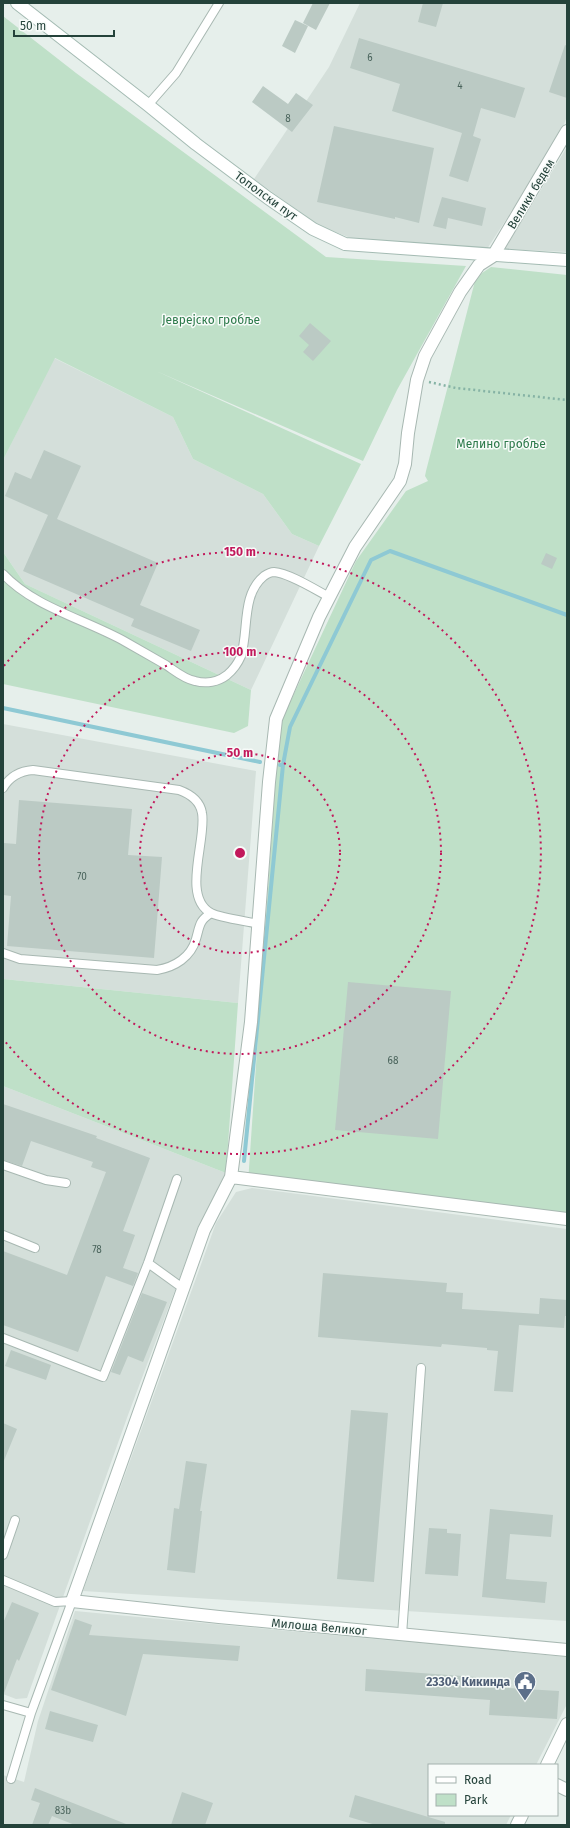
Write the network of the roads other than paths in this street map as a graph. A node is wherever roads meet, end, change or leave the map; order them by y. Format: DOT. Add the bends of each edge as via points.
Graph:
graph roads {
  1 [pos="17,3"];
  2 [pos="219,3"];
  3 [pos="148,105"];
  4 [pos="566,135"];
  5 [pos="493,256"];
  6 [pos="567,260"];
  7 [pos="3,574"];
  8 [pos="329,597"];
  9 [pos="3,788"];
  10 [pos="211,913"];
  11 [pos="259,924"];
  12 [pos="3,953"];
  13 [pos="3,1166"];
  14 [pos="231,1177"];
  15 [pos="177,1179"];
  16 [pos="66,1183"];
  17 [pos="567,1219"];
  18 [pos="3,1235"];
  19 [pos="35,1248"];
  20 [pos="148,1263"];
  21 [pos="184,1289"];
  22 [pos="3,1338"];
  23 [pos="421,1368"];
  24 [pos="15,1520"];
  25 [pos="3,1555"];
  26 [pos="3,1580"];
  27 [pos="72,1601"];
  28 [pos="402,1635"];
  29 [pos="567,1650"];
  30 [pos="3,1705"];
  31 [pos="31,1713"];
  32 [pos="567,1724"];
  33 [pos="547,1764"];
  34 [pos="11,1779"];
  35 [pos="522,1816"];
  36 [pos="517,1825"];
  1 -- 3 [label="street, Тополски пут"];
  2 -- 3 [label="lane" via="176,73"];
  3 -- 5 [label="street, Тополски пут" via="268,198 313,229 345,244"];
  4 -- 5 [label="street, Велики бедем"];
  5 -- 6 [label="street, Тополски пут"];
  5 -- 8 [label="street" via="479,265 460,292 425,356 417,380 405,464 400,481 355,547"];
  7 -- 8 [label="lane" via="16,587 38,602 97,627 187,678 200,682 220,679 237,664 242,649 251,593 256,583 267,573 277,572"];
  8 -- 11 [label="street" via="276,719"];
  9 -- 10 [label="lane" via="17,774 33,770 186,793 197,802 203,814 196,890 202,905"];
  10 -- 11 [label="lane"];
  10 -- 12 [label="lane" via="201,922 194,946 185,958 172,966 157,970 20,959"];
  11 -- 14 [label="street" via="251,1022"];
  13 -- 16 [label="lane" via="46,1180"];
  14 -- 17 [label="street"];
  14 -- 21 [label="street" via="204,1230"];
  15 -- 20 [label="lane"];
  18 -- 19 [label="lane"];
  20 -- 21 [label="lane"];
  20 -- 22 [label="lane" via="102,1378"];
  21 -- 27 [label="street"];
  23 -- 28 [label="lane"];
  24 -- 25 [label="lane"];
  26 -- 27 [label="lane" via="55,1602"];
  27 -- 28 [label="street, Милоша Великог"];
  27 -- 31 [label="lane"];
  28 -- 29 [label="street, Милоша Великог"];
  30 -- 31 [label="lane"];
  31 -- 34 [label="lane"];
  32 -- 33 [label="street"];
  35 -- 36 [label="street"];
}
